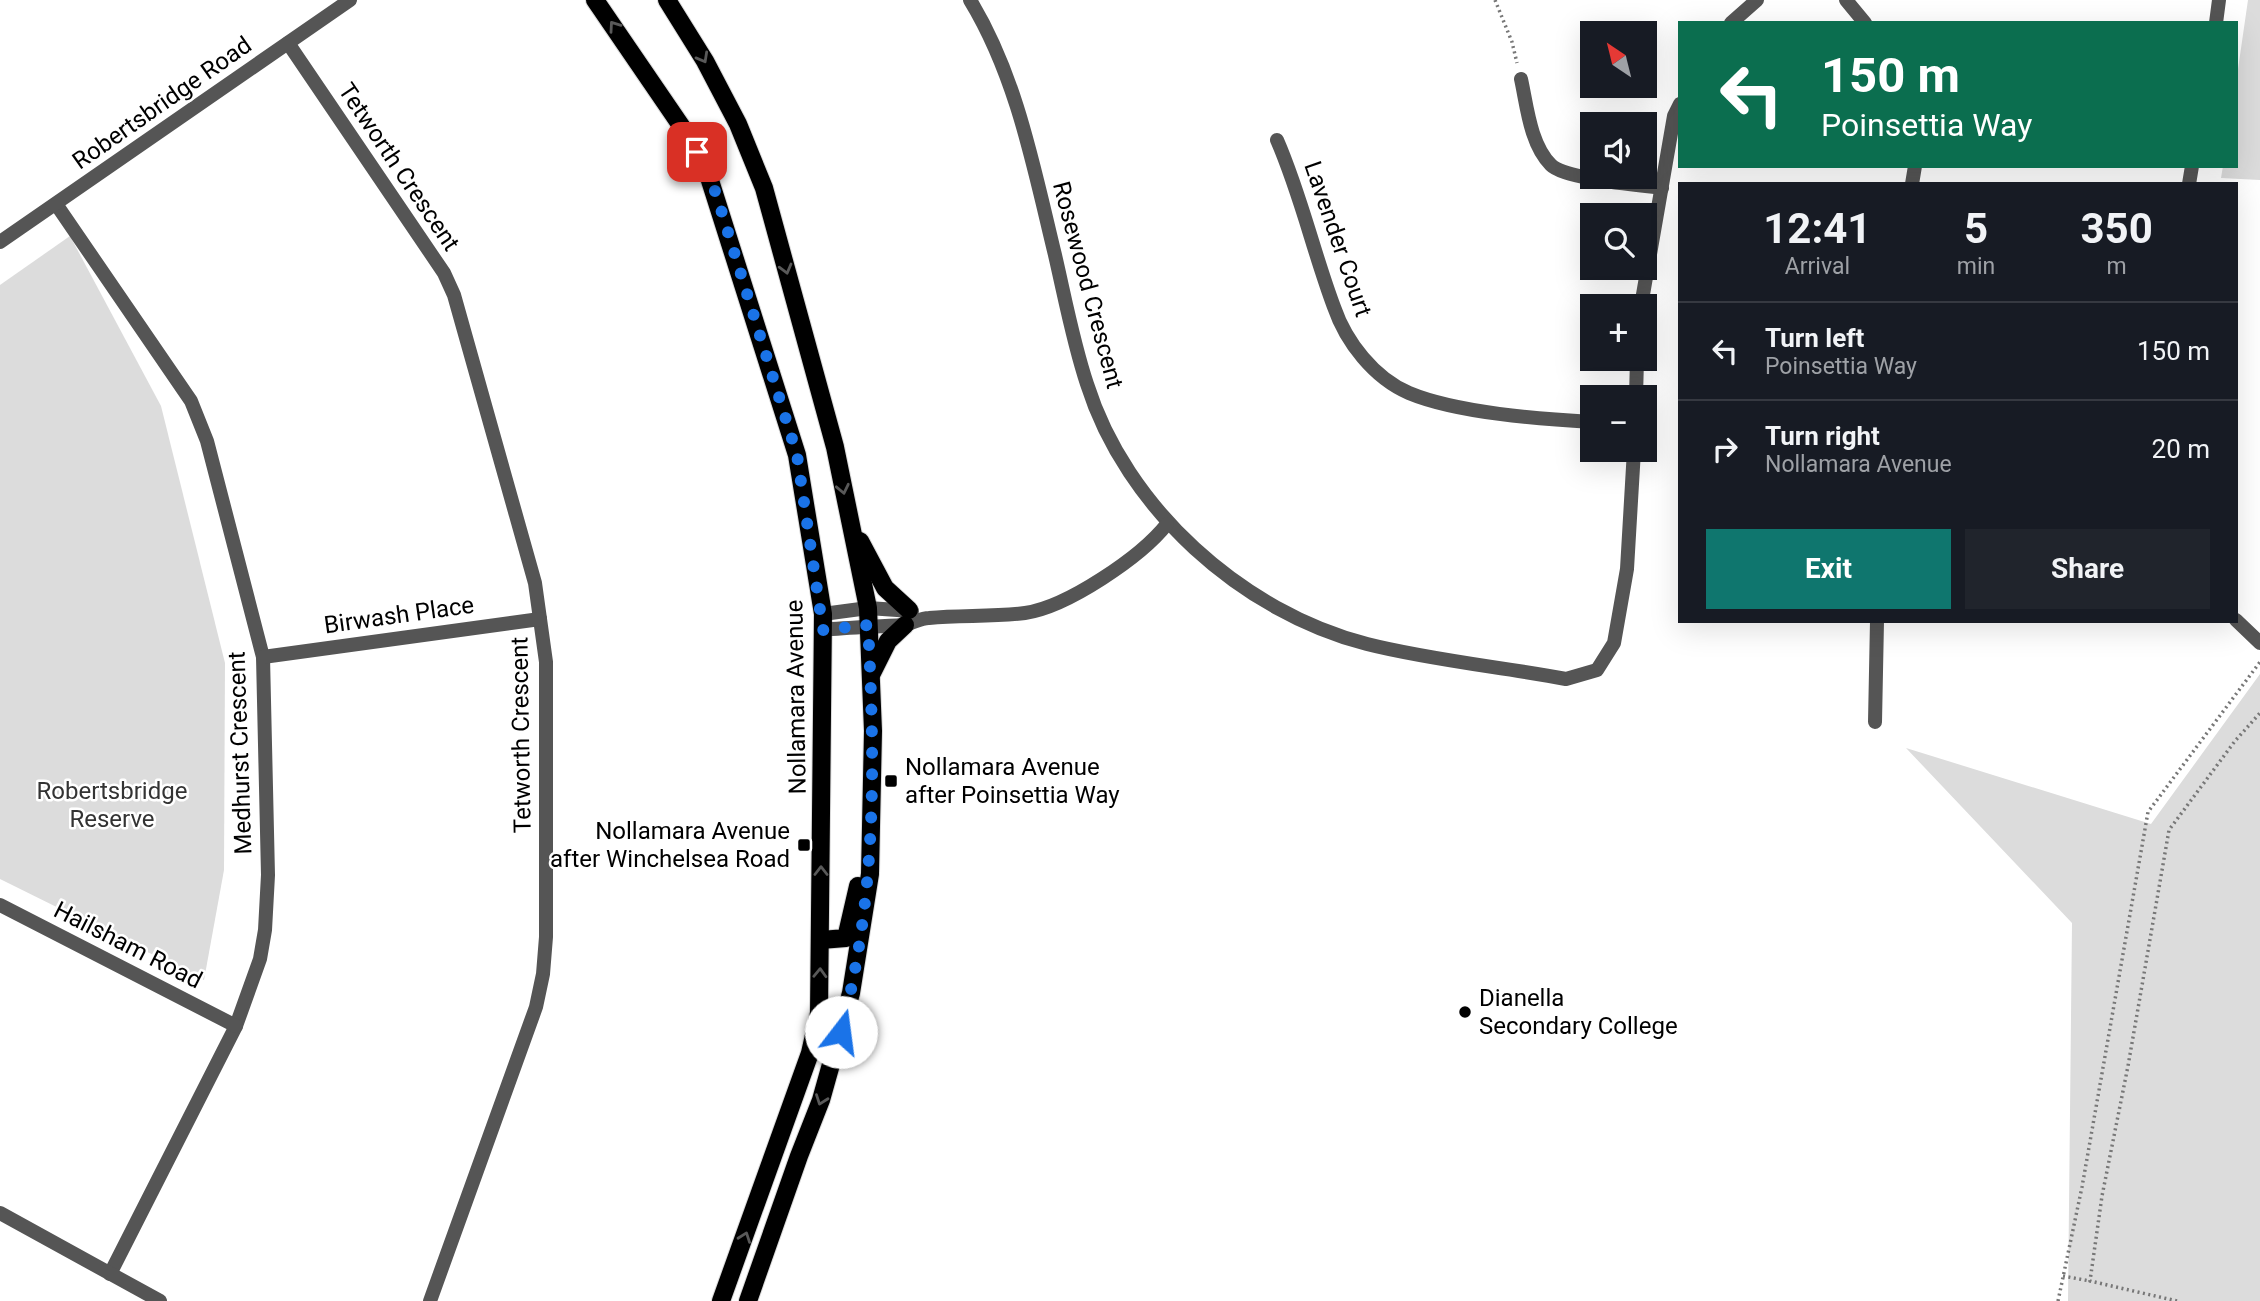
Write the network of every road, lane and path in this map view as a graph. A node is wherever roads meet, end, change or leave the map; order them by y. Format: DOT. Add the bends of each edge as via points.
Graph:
graph roads {
  1 [pos="350,0"];
  2 [pos="595,0"];
  3 [pos="667,0"];
  4 [pos="970,0"];
  5 [pos="1495,0"];
  6 [pos="1757,0"];
  7 [pos="1846,0"];
  8 [pos="2219,0"];
  9 [pos="1733,21"];
  10 [pos="1863,21"];
  11 [pos="2216,21"];
  12 [pos="288,43"];
  13 [pos="1521,79"];
  14 [pos="1678,108"];
  15 [pos="1277,140"];
  16 [pos="1662,188"];
  17 [pos="56,204"];
  18 [pos="0,242"];
  19 [pos="1643,294"];
  20 [pos="1580,421"];
  21 [pos="1633,462"];
  22 [pos="850,522"];
  23 [pos="1167,524"];
  24 [pos="868,617"];
  25 [pos="907,617"];
  26 [pos="541,619"];
  27 [pos="823,622"];
  28 [pos="2238,622"];
  29 [pos="1877,623"];
  30 [pos="2260,643"];
  31 [pos="263,657"];
  32 [pos="2259,663"];
  33 [pos="871,677"];
  34 [pos="2260,713"];
  35 [pos="1875,722"];
  36 [pos="870,854"];
  37 [pos="0,905"];
  38 [pos="821,940"];
  39 [pos="236,1026"];
  40 [pos="0,1213"];
  41 [pos="110,1274"];
  42 [pos="2063,1276"];
  43 [pos="2090,1281"];
  44 [pos="160,1301"];
  45 [pos="430,1301"];
  46 [pos="721,1301"];
  47 [pos="748,1301"];
  48 [pos="2058,1301"];
  49 [pos="2178,1301"];
  1 -- 12 [label="street, Robertsbridge Road"];
  27 -- 2 [label="main road, Nollamara Avenue, one-way" via="797,455 708,171"];
  3 -- 22 [label="main road, one-way" via="738,124 764,188 835,447"];
  4 -- 23 [label="street, Rosewood Crescent" via="1020,115 1087,386 1117,452"];
  5 -- 13 [label="path"];
  6 -- 9 [label="street"];
  7 -- 10 [label="street"];
  8 -- 11 [label="street"];
  12 -- 17 [label="street, Robertsbridge Road"];
  12 -- 26 [label="street, Tetworth Crescent" via="444,273 454,295 535,583"];
  13 -- 16 [label="street" via="1537,145 1552,167 1580,176"];
  14 -- 16 [label="street"];
  15 -- 20 [label="street, Lavender Court" via="1297,186 1334,309 1353,345 1379,373 1408,392 1447,404"];
  16 -- 19 [label="street"];
  17 -- 18 [label="street, Robertsbridge Road"];
  17 -- 31 [label="street, Medhurst Crescent" via="191,401 207,441"];
  21 -- 23 [label="street, Rosewood Crescent" via="1627,569 1615,643 1597,670 1566,679 1366,644 1317,626 1270,604 1219,570"];
  22 -- 24 [label="main road"];
  22 -- 25 [label="main road"];
  23 -- 25 [label="street" via="1153,542 1074,596 1028,612"];
  24 -- 25 [label="street"];
  24 -- 27 [label="street"];
  24 -- 33 [label="main road"];
  25 -- 33 [label="main road" via="888,641"];
  26 -- 31 [label="street, Birwash Place"];
  26 -- 45 [label="street, Tetworth Crescent" via="546,662 543,974 536,1007"];
  38 -- 27 [label="main road, Nollamara Avenue, one-way"];
  28 -- 30 [label="street"];
  29 -- 35 [label="street"];
  31 -- 39 [label="street, Medhurst Crescent" via="265,930 260,959"];
  32 -- 42 [label="path" via="2148,812"];
  33 -- 36 [label="main road"];
  34 -- 43 [label="path" via="2169,830"];
  36 -- 38 [label="main road" via="847,935"];
  36 -- 47 [label="main road, one-way" via="851,993 836,1051"];
  37 -- 39 [label="street, Hailsham Road"];
  46 -- 38 [label="main road, Nollamara Avenue, one-way" via="810,1053 819,1013"];
  39 -- 41 [label="street, Medhurst Crescent"];
  40 -- 41 [label="street"];
  41 -- 44 [label="street"];
  42 -- 43 [label="path"];
  42 -- 48 [label="path"];
  43 -- 49 [label="path"];
}
